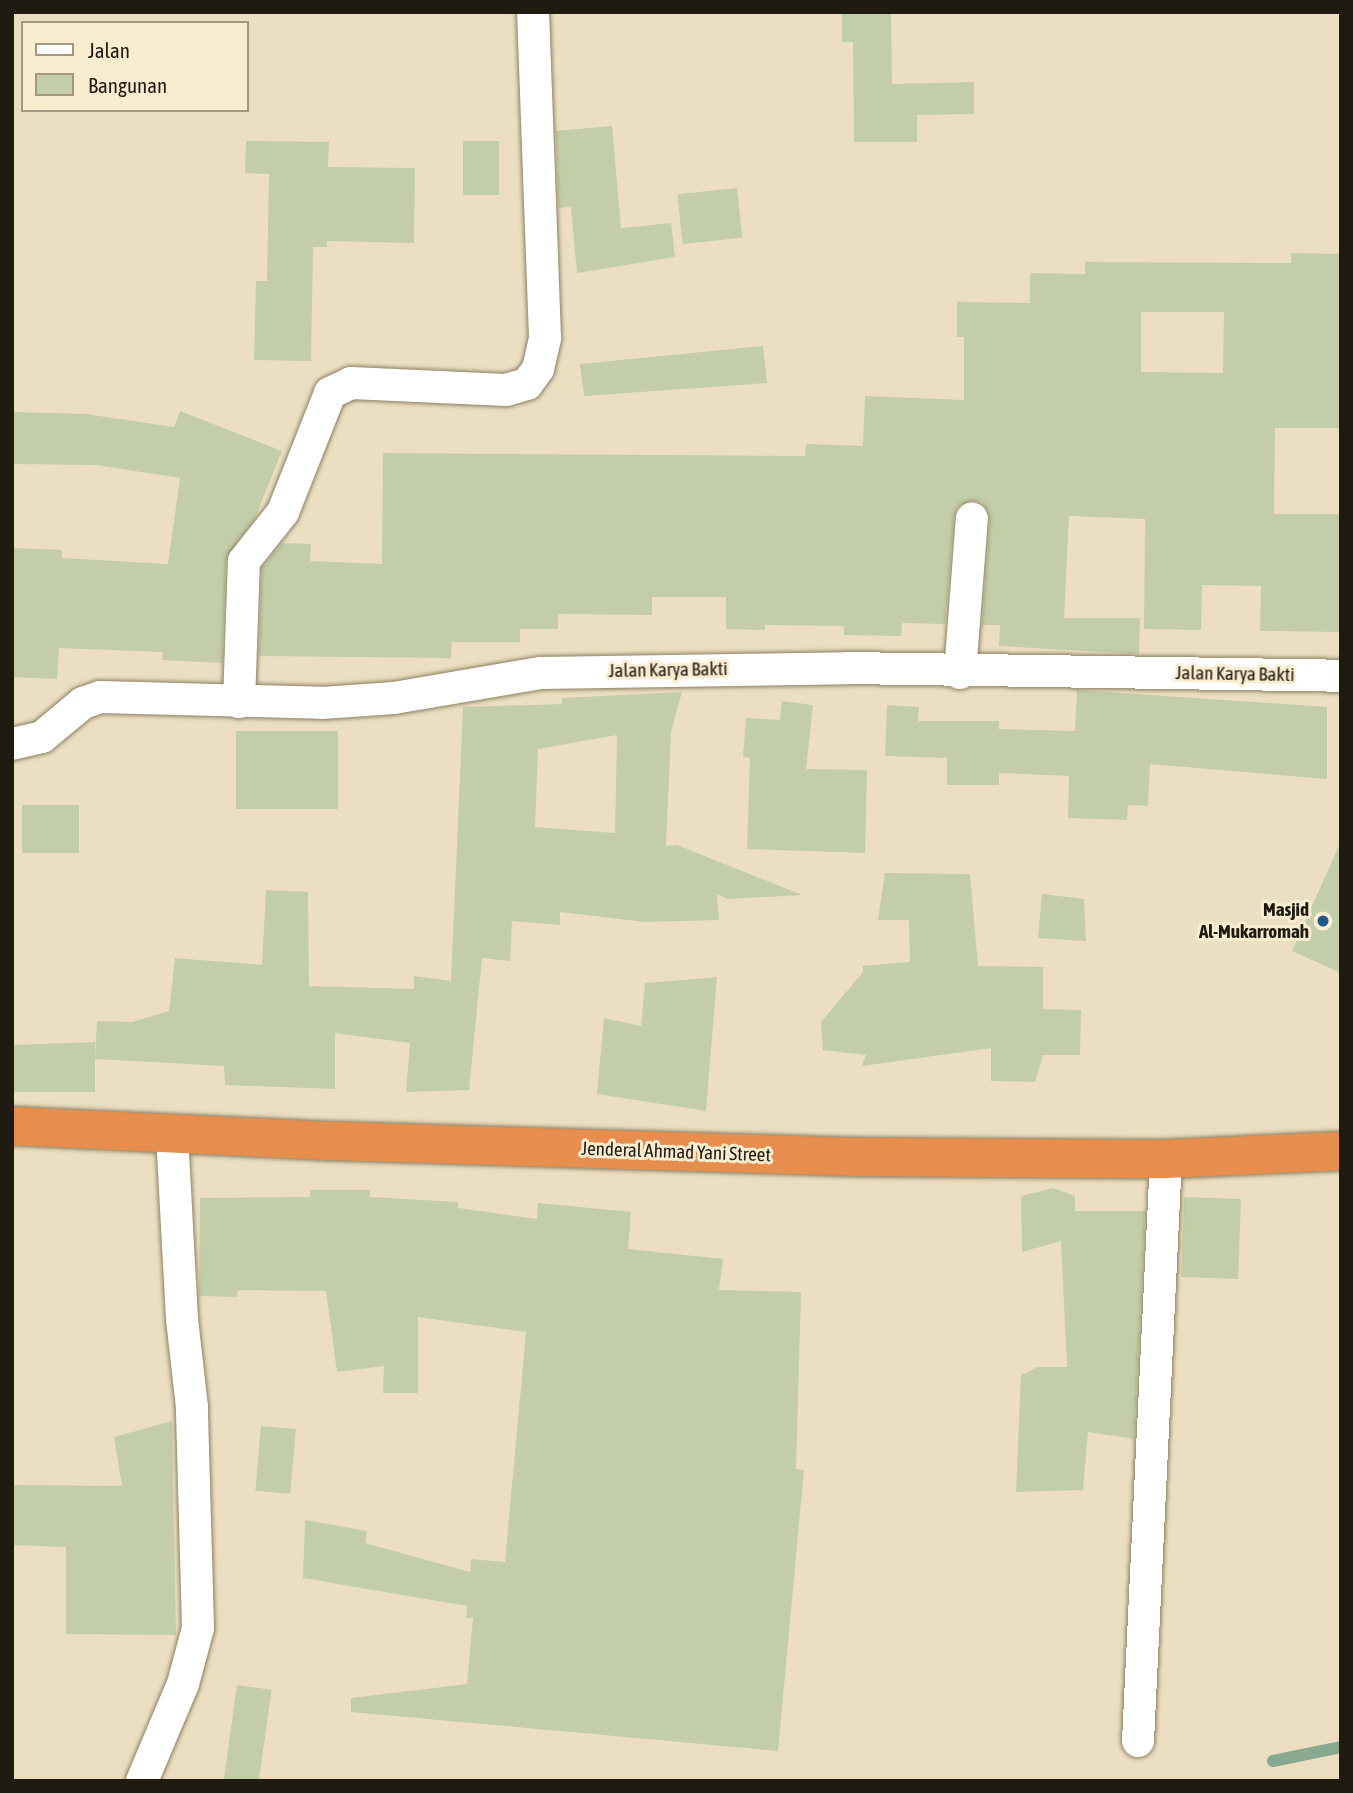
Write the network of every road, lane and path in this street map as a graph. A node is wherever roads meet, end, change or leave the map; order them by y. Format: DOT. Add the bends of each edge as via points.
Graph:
graph roads {
  1 [pos="533,12"];
  2 [pos="972,518"];
  3 [pos="960,673"];
  4 [pos="1341,676"];
  5 [pos="239,702"];
  6 [pos="12,744"];
  7 [pos="12,1126"];
  8 [pos="172,1133"];
  9 [pos="1341,1151"];
  10 [pos="1166,1159"];
  11 [pos="1138,1741"];
  12 [pos="142,1781"];
  1 -- 5 [label="street" via="545,338 538,369 527,384 506,390 351,383 330,393 283,512 244,561"];
  2 -- 3 [label="street"];
  3 -- 4 [label="street, Jalan Karya Bakti" via="1206,671"];
  3 -- 5 [label="street, Jalan Karya Bakti" via="754,668 541,673 394,698"];
  5 -- 6 [label="street, Jalan Karya Bakti" via="100,697 83,703 42,737"];
  7 -- 8 [label="highway, Jenderal Ahmad Yani Street"];
  8 -- 10 [label="highway, Jenderal Ahmad Yani Street" via="845,1157"];
  8 -- 12 [label="street" via="182,1319 192,1407 198,1628 183,1684"];
  9 -- 10 [label="highway, Jenderal Ahmad Yani Street"];
  10 -- 11 [label="street"];
}
